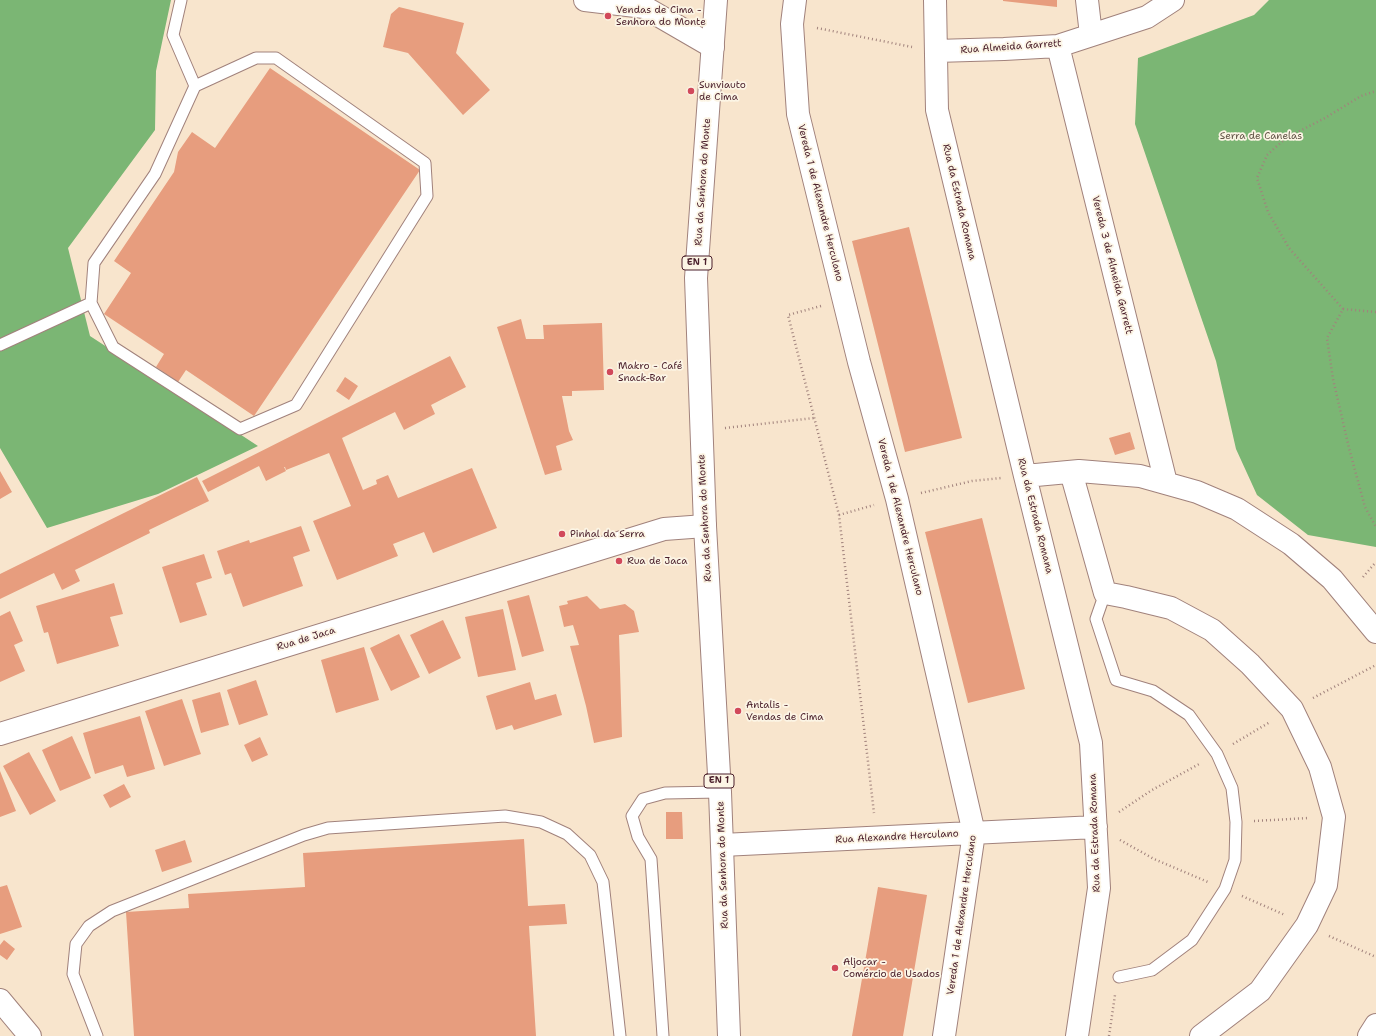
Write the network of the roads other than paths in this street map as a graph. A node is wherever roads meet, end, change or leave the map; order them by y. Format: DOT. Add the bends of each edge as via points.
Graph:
graph roads {
  1 [pos="181,0"];
  2 [pos="585,0"];
  3 [pos="716,0"];
  4 [pos="796,0"];
  5 [pos="935,0"];
  6 [pos="1087,0"];
  7 [pos="1173,0"];
  8 [pos="652,4"];
  9 [pos="1091,35"];
  10 [pos="1058,46"];
  11 [pos="713,47"];
  12 [pos="936,51"];
  13 [pos="195,86"];
  14 [pos="91,304"];
  15 [pos="0,345"];
  16 [pos="1071,472"];
  17 [pos="1025,476"];
  18 [pos="1166,483"];
  19 [pos="705,526"];
  20 [pos="1104,593"];
  21 [pos="1376,632"];
  22 [pos="0,734"];
  23 [pos="720,792"];
  24 [pos="1096,827"];
  25 [pos="974,833"];
  26 [pos="722,845"];
  27 [pos="1119,977"];
  28 [pos="0,1000"];
  29 [pos="1376,1025"];
  30 [pos="30,1036"];
  31 [pos="97,1036"];
  32 [pos="620,1036"];
  33 [pos="664,1036"];
  34 [pos="729,1036"];
  35 [pos="944,1036"];
  36 [pos="1077,1036"];
  37 [pos="1201,1036"];
  38 [pos="1369,1036"];
  1 -- 13 [label="lane" via="173,35"];
  2 -- 8 [label="street"];
  3 -- 11 [label="street, Rua da Senhora do Monte / EN 1"];
  4 -- 25 [label="street, Vereda 1 de Alexandre Herculano" via="792,24 798,114 859,362 906,497"];
  5 -- 12 [label="street, Rua da Estrada Romana"];
  6 -- 9 [label="street"];
  7 -- 9 [label="street, Rua Almeida Garrett" via="1147,16"];
  8 -- 11 [label="street"];
  9 -- 10 [label="street, Rua Almeida Garrett"];
  10 -- 12 [label="street, Rua Almeida Garrett"];
  10 -- 18 [label="street, Vereda 3 de Almeida Garrett"];
  11 -- 19 [label="street, Rua da Senhora do Monte / EN 1" via="696,278"];
  12 -- 17 [label="street, Rua da Estrada Romana" via="937,110"];
  13 -- 14 [label="lane" via="155,174 94,263"];
  13 -- 14 [label="lane" via="256,58 276,58 425,163 427,196 296,405 240,429 113,347"];
  14 -- 15 [label="lane"];
  16 -- 17 [label="street"];
  16 -- 18 [label="street" via="1140,476"];
  16 -- 20 [label="street"];
  17 -- 24 [label="street, Rua da Estrada Romana" via="1091,743"];
  18 -- 21 [label="street" via="1197,492 1237,509 1291,544 1332,579"];
  19 -- 22 [label="street, Rua de Jaca" via="664,529"];
  19 -- 23 [label="street, Rua da Senhora do Monte / EN 1"];
  20 -- 27 [label="lane" via="1096,619 1116,680 1153,691 1189,715 1217,754 1232,788 1236,822 1235,860 1225,889 1192,940 1152,970"];
  20 -- 37 [label="street" via="1171,608 1212,630 1250,664 1292,709 1320,767 1334,817 1326,885 1308,925 1260,991"];
  23 -- 26 [label="street, Rua da Senhora do Monte / EN 1"];
  23 -- 33 [label="lane" via="665,793 643,799 632,816 638,837 651,859"];
  24 -- 25 [label="street, Rua Alexandre Herculano"];
  24 -- 36 [label="street, Rua da Estrada Romana" via="1099,888"];
  25 -- 26 [label="street, Rua Alexandre Herculano"];
  25 -- 35 [label="street, Vereda 1 de Alexandre Herculano"];
  26 -- 34 [label="street, Rua da Senhora do Monte / EN 1"];
  28 -- 30 [label="street"];
  29 -- 38 [label="street"];
  31 -- 32 [label="lane" via="73,974 76,944 89,926 112,911 328,828 505,816 540,822 567,834 590,856 603,882"];
}
